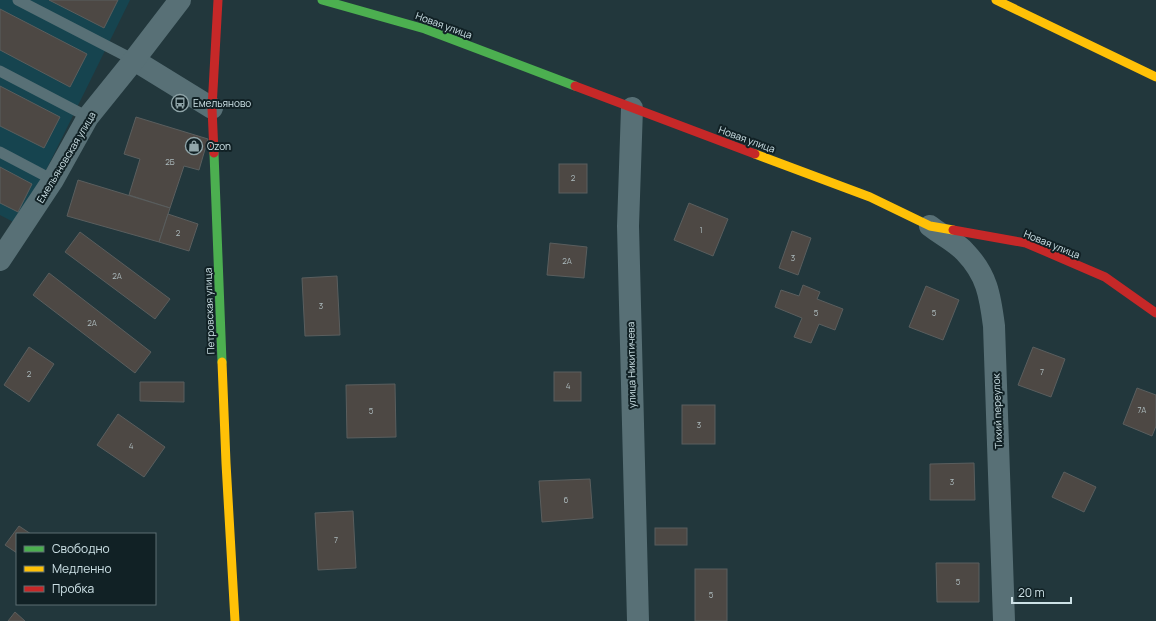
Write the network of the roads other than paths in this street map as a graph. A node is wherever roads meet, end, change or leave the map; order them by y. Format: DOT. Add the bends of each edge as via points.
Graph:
graph roads {
  1 [pos="18,0"];
  2 [pos="218,0"];
  3 [pos="322,0"];
  4 [pos="996,0"];
  5 [pos="176,2"];
  6 [pos="134,60"];
  7 [pos="0,71"];
  8 [pos="1156,77"];
  9 [pos="212,108"];
  10 [pos="632,108"];
  11 [pos="88,117"];
  12 [pos="0,152"];
  13 [pos="53,180"];
  14 [pos="930,226"];
  15 [pos="7,234"];
  16 [pos="0,260"];
  17 [pos="1156,313"];
  18 [pos="235,621"];
  19 [pos="638,621"];
  20 [pos="1004,621"];
  1 -- 6 [label="lane"];
  2 -- 9 [label="street, Петровская улица"];
  3 -- 10 [label="street, Новая улица" via="425,29"];
  4 -- 8 [label="street"];
  5 -- 6 [label="street, Емельяновская улица"];
  6 -- 9 [label="street"];
  6 -- 11 [label="street, Емельяновская улица"];
  7 -- 11 [label="lane"];
  9 -- 18 [label="street, Петровская улица"];
  10 -- 14 [label="street, Новая улица" via="870,197"];
  10 -- 19 [label="street, улица Никитичева" via="628,226"];
  11 -- 13 [label="street, Емельяновская улица"];
  12 -- 13 [label="lane"];
  13 -- 15 [label="street, Емельяновская улица"];
  14 -- 17 [label="street, Новая улица" via="1026,243 1105,277"];
  14 -- 20 [label="street, Тихий переулок" via="965,251 984,277 991,300"];
  15 -- 16 [label="street, Емельяновская улица"];
}
